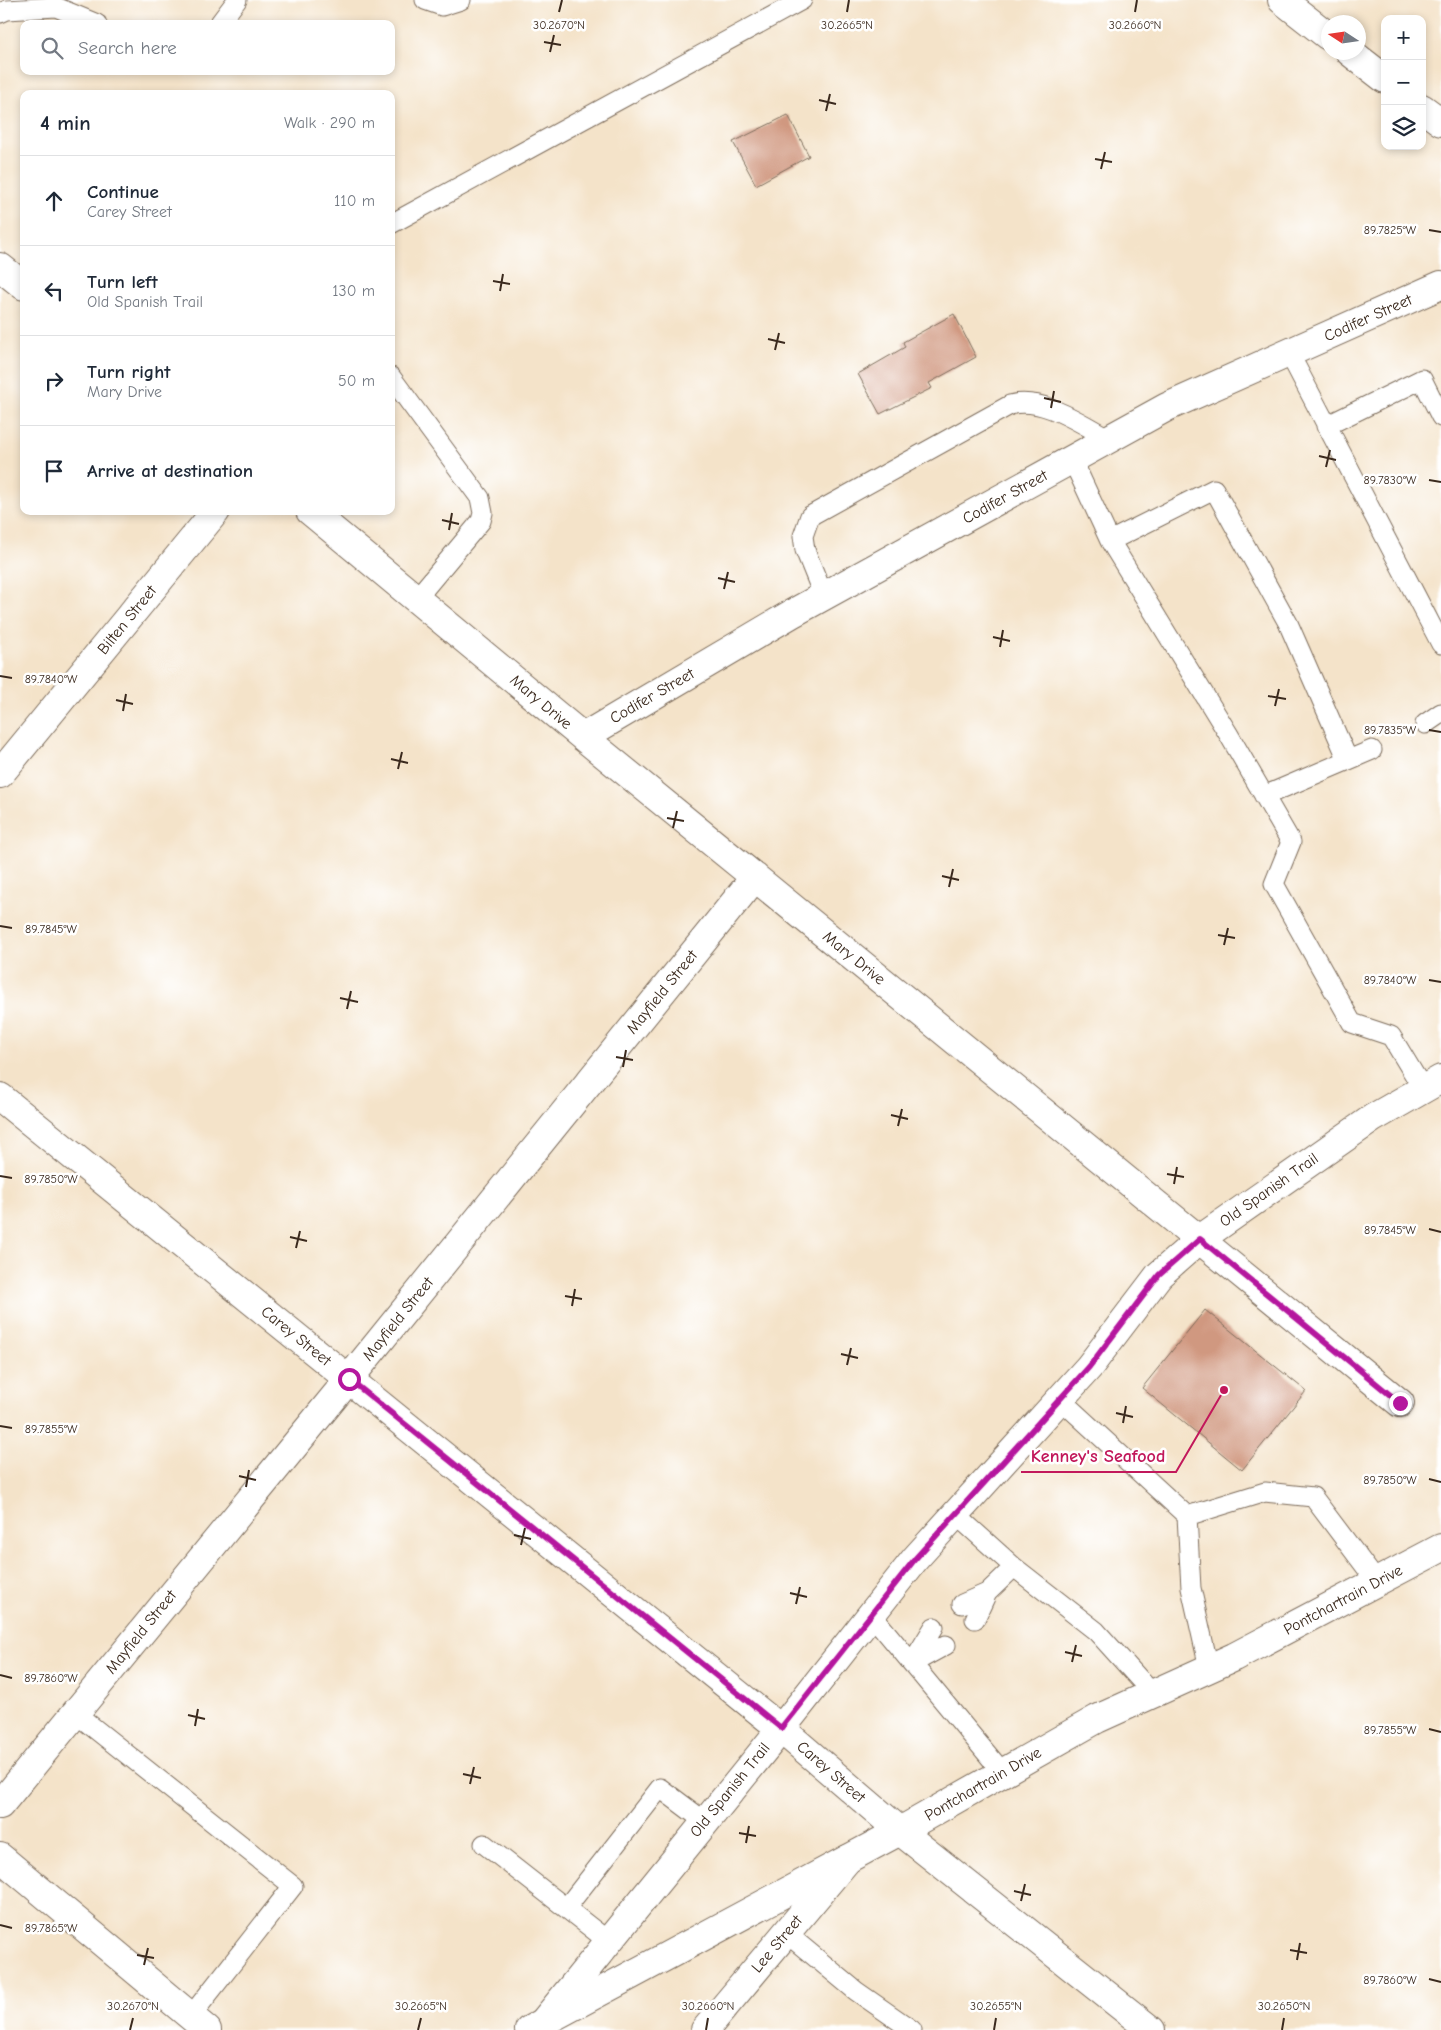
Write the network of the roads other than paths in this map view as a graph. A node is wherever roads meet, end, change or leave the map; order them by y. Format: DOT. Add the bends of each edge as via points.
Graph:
graph roads {
  1 [pos="237,0"];
  2 [pos="424,0"];
  3 [pos="461,0"];
  4 [pos="802,0"];
  5 [pos="1282,0"];
  6 [pos="0,13"];
  7 [pos="87,20"];
  8 [pos="222,20"];
  9 [pos="1321,31"];
  10 [pos="1360,60"];
  11 [pos="1381,76"];
  12 [pos="1426,111"];
  13 [pos="1441,122"];
  14 [pos="395,222"];
  15 [pos="0,267"];
  16 [pos="20,283"];
  17 [pos="1441,286"];
  18 [pos="1289,353"];
  19 [pos="395,382"];
  20 [pos="1441,417"];
  21 [pos="1326,426"];
  22 [pos="1110,439"];
  23 [pos="1072,459"];
  24 [pos="213,515"];
  25 [pos="315,515"];
  26 [pos="1110,541"];
  27 [pos="824,597"];
  28 [pos="416,599"];
  29 [pos="1436,624"];
  30 [pos="1441,644"];
  31 [pos="1441,713"];
  32 [pos="1425,724"];
  33 [pos="583,737"];
  34 [pos="1372,750"];
  35 [pos="1348,760"];
  36 [pos="0,774"];
  37 [pos="1264,796"];
  38 [pos="754,877"];
  39 [pos="1432,1084"];
  40 [pos="0,1096"];
  41 [pos="1200,1239"];
  42 [pos="349,1379"];
  43 [pos="1060,1400"];
  44 [pos="1400,1403"];
  45 [pos="955,1514"];
  46 [pos="1187,1516"];
  47 [pos="1441,1548"];
  48 [pos="1014,1567"];
  49 [pos="1377,1582"];
  50 [pos="987,1593"];
  51 [pos="962,1604"];
  52 [pos="871,1614"];
  53 [pos="975,1619"];
  54 [pos="934,1627"];
  55 [pos="946,1645"];
  56 [pos="912,1664"];
  57 [pos="1209,1668"];
  58 [pos="1153,1694"];
  59 [pos="76,1712"];
  60 [pos="781,1728"];
  61 [pos="1003,1773"];
  62 [pos="0,1805"];
  63 [pos="704,1821"];
  64 [pos="900,1831"];
  65 [pos="484,1844"];
  66 [pos="0,1857"];
  67 [pos="848,1859"];
  68 [pos="566,1908"];
  69 [pos="786,1933"];
  70 [pos="608,1941"];
  71 [pos="199,2023"];
  72 [pos="537,2025"];
  73 [pos="705,2030"];
  74 [pos="912,2030"];
  75 [pos="1151,2030"];
  1 -- 8 [label="lane"];
  2 -- 3 [label="lane" via="442,6"];
  4 -- 14 [label="lane"];
  5 -- 9 [label="street"];
  6 -- 7 [label="lane" via="56,7"];
  10 -- 11 [label="street"];
  12 -- 13 [label="street"];
  15 -- 16 [label="street"];
  17 -- 18 [label="street, Codifer Street"];
  18 -- 21 [label="lane"];
  18 -- 22 [label="street, Codifer Street" via="1167,407"];
  19 -- 28 [label="lane" via="480,498 482,512 481,521"];
  20 -- 21 [label="lane" via="1422,379"];
  21 -- 29 [label="lane"];
  22 -- 23 [label="street, Codifer Street"];
  22 -- 27 [label="lane" via="1042,404 1017,403 1001,410 810,516 803,536 805,550"];
  23 -- 26 [label="lane"];
  23 -- 27 [label="street, Codifer Street"];
  24 -- 36 [label="street, Bilten Street"];
  25 -- 28 [label="street, Mary Drive"];
  26 -- 35 [label="lane" via="1214,489 1288,623"];
  26 -- 37 [label="lane"];
  27 -- 33 [label="street, Codifer Street"];
  28 -- 33 [label="street, Mary Drive"];
  29 -- 30 [label="lane"];
  31 -- 32 [label="lane"];
  33 -- 38 [label="street, Mary Drive"];
  34 -- 35 [label="lane"];
  35 -- 37 [label="lane"];
  37 -- 39 [label="lane" via="1291,842 1274,884 1352,1023 1391,1036"];
  38 -- 41 [label="street, Mary Drive"];
  38 -- 42 [label="street, Mayfield Street"];
  39 -- 41 [label="street, Old Spanish Trail" via="1373,1118"];
  40 -- 42 [label="street, Carey Street"];
  41 -- 43 [label="street, Old Spanish Trail" via="1159,1275"];
  41 -- 44 [label="street, Mary Drive"];
  42 -- 59 [label="street, Mayfield Street"];
  42 -- 60 [label="street, Carey Street"];
  43 -- 45 [label="street, Old Spanish Trail"];
  43 -- 46 [label="lane"];
  45 -- 48 [label="lane"];
  45 -- 52 [label="street, Old Spanish Trail"];
  46 -- 49 [label="lane" via="1265,1492 1313,1497"];
  46 -- 57 [label="lane" via="1191,1588"];
  47 -- 49 [label="street, Pontchartrain Drive"];
  48 -- 50 [label="lane"];
  48 -- 58 [label="lane" via="1096,1631"];
  49 -- 57 [label="street, Pontchartrain Drive"];
  50 -- 51 [label="lane"];
  50 -- 53 [label="lane"];
  52 -- 56 [label="lane"];
  52 -- 60 [label="street, Old Spanish Trail"];
  54 -- 56 [label="lane"];
  55 -- 56 [label="lane"];
  56 -- 61 [label="lane"];
  57 -- 58 [label="street, Pontchartrain Drive"];
  58 -- 61 [label="street, Pontchartrain Drive" via="1097,1719"];
  59 -- 62 [label="street, Mayfield Street"];
  59 -- 71 [label="lane" via="292,1886"];
  60 -- 63 [label="street, Old Spanish Trail"];
  60 -- 64 [label="street, Carey Street"];
  61 -- 64 [label="street, Pontchartrain Drive"];
  63 -- 68 [label="lane" via="660,1788"];
  63 -- 70 [label="street, Old Spanish Trail"];
  64 -- 67 [label="street, Pontchartrain Drive"];
  64 -- 75 [label="street, Carey Street"];
  65 -- 68 [label="lane"];
  66 -- 71 [label="street"];
  67 -- 69 [label="street, Lee Street"];
  67 -- 72 [label="street, Pontchartrain Drive"];
  68 -- 70 [label="lane"];
  69 -- 73 [label="street, Lee Street"];
  69 -- 74 [label="lane" via="856,1992"];
  70 -- 72 [label="street, Old Spanish Trail"];
}
